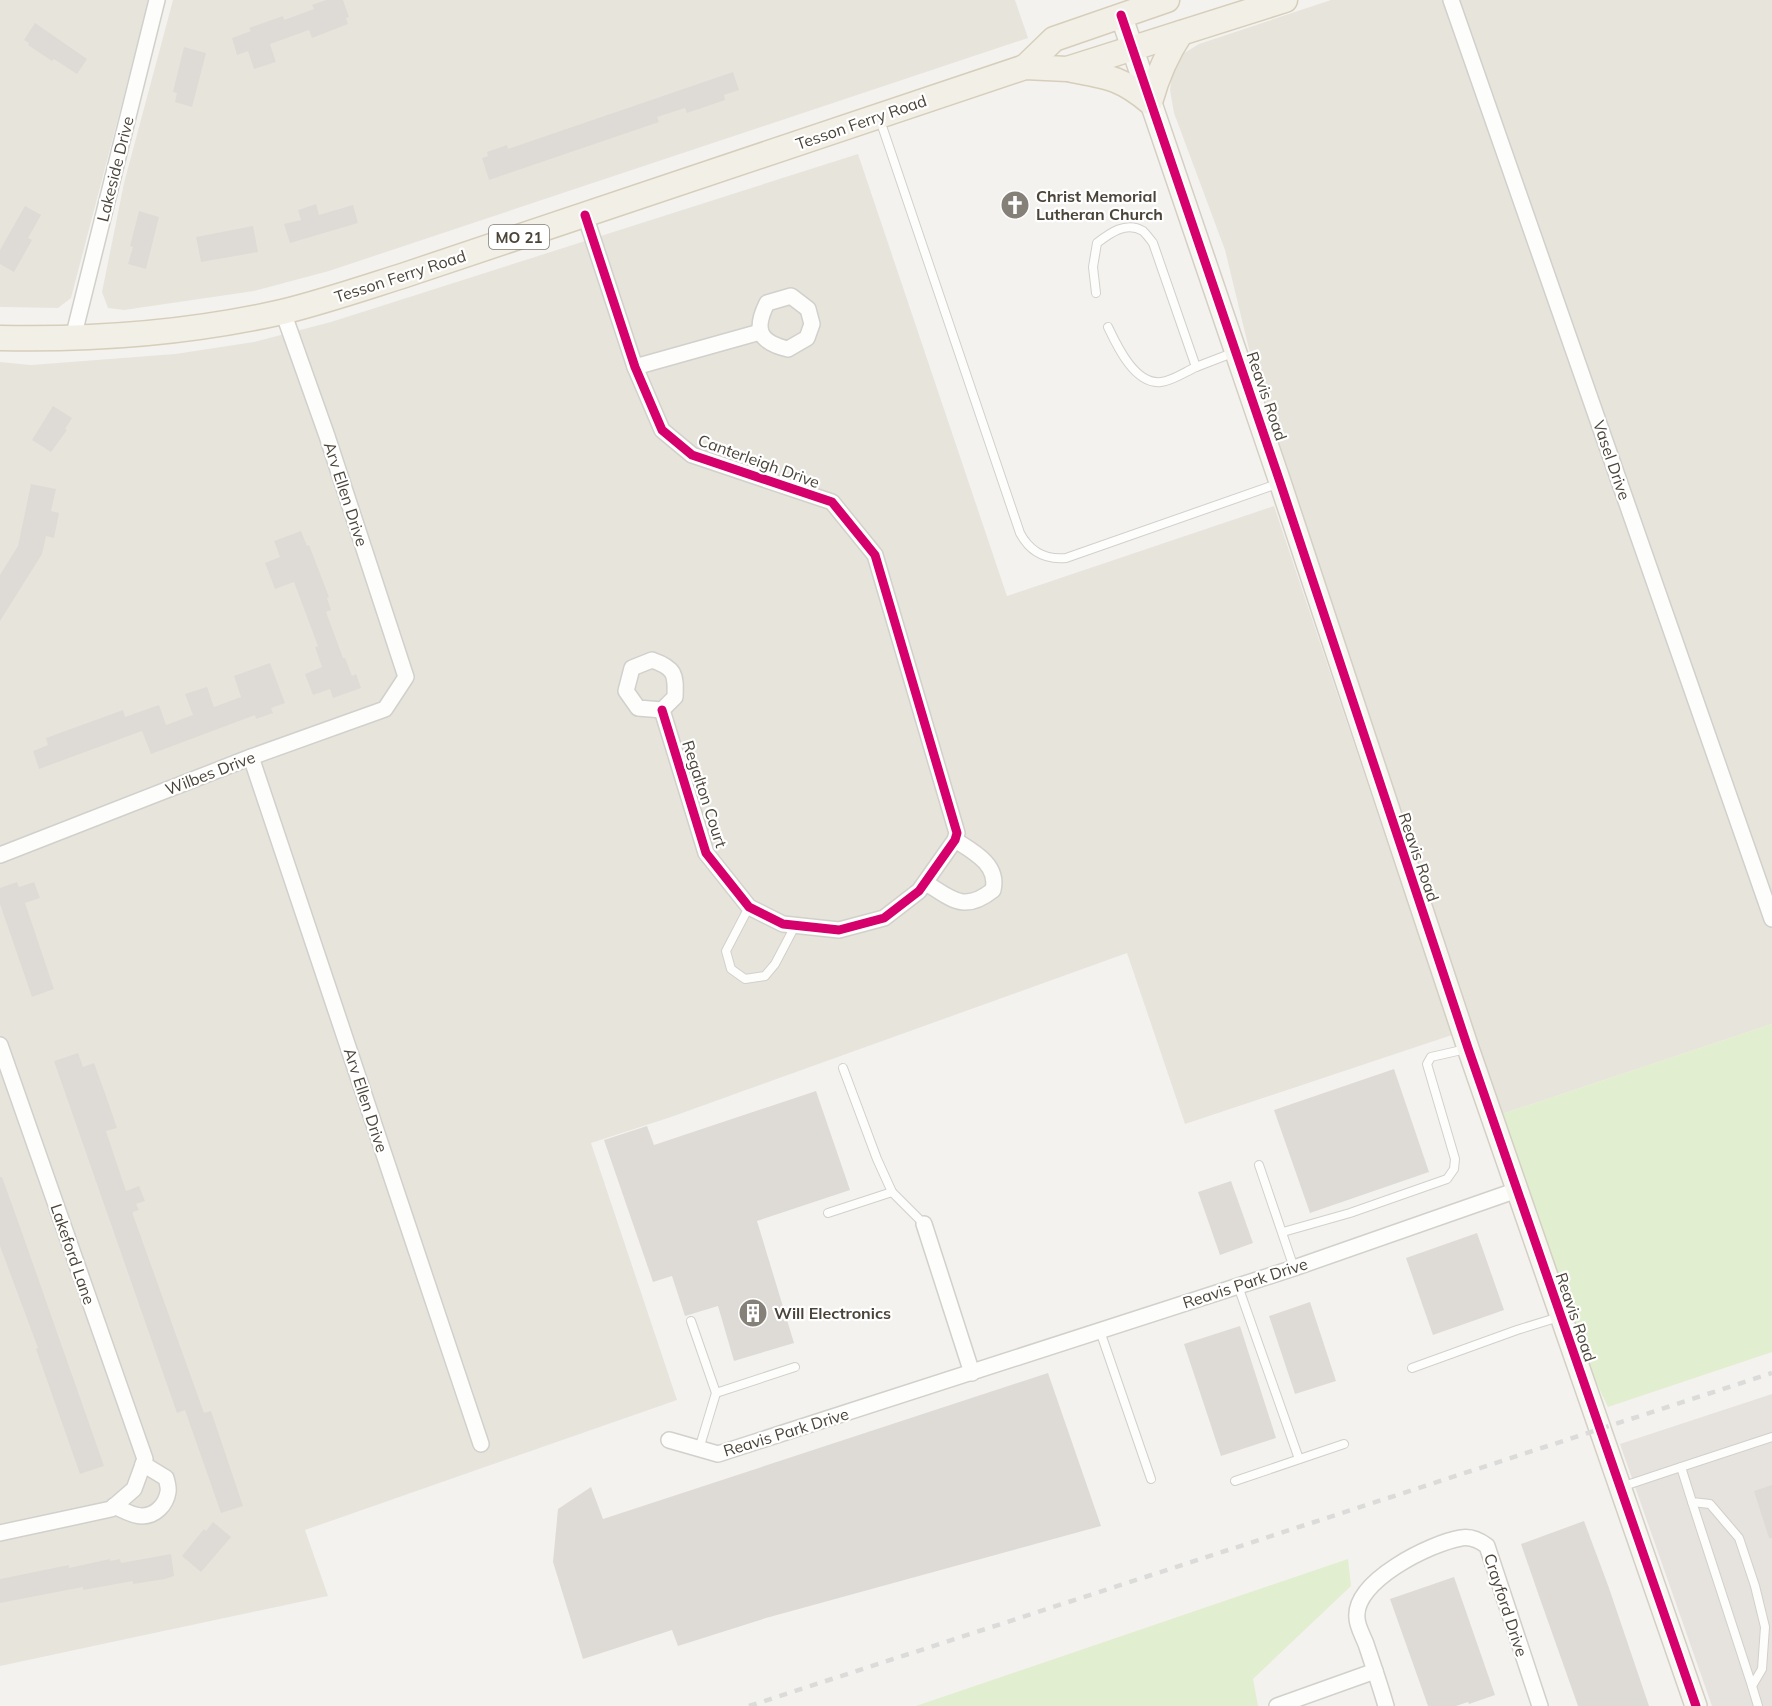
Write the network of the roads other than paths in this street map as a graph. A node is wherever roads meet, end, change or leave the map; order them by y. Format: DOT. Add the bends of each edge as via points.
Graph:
graph roads {
  1 [pos="157,0"];
  2 [pos="1167,0"];
  3 [pos="1285,0"];
  4 [pos="1451,0"];
  5 [pos="1121,15"];
  6 [pos="1181,33"];
  7 [pos="1132,48"];
  8 [pos="1025,67"];
  9 [pos="1067,69"];
  10 [pos="1150,102"];
  11 [pos="878,116"];
  12 [pos="585,215"];
  13 [pos="1096,293"];
  14 [pos="283,312"];
  15 [pos="1108,327"];
  16 [pos="760,332"];
  17 [pos="0,338"];
  18 [pos="73,338"];
  19 [pos="1236,352"];
  20 [pos="1196,367"];
  21 [pos="636,368"];
  22 [pos="1280,482"];
  23 [pos="406,677"];
  24 [pos="662,710"];
  25 [pos="251,757"];
  26 [pos="956,836"];
  27 [pos="0,855"];
  28 [pos="926,883"];
  29 [pos="749,907"];
  30 [pos="1772,919"];
  31 [pos="795,926"];
  32 [pos="0,1045"];
  33 [pos="1467,1048"];
  34 [pos="843,1068"];
  35 [pos="1259,1165"];
  36 [pos="1517,1190"];
  37 [pos="892,1192"];
  38 [pos="828,1213"];
  39 [pos="924,1224"];
  40 [pos="1283,1232"];
  41 [pos="1294,1268"];
  42 [pos="1238,1286"];
  43 [pos="1560,1316"];
  44 [pos="691,1321"];
  45 [pos="1100,1331"];
  46 [pos="795,1367"];
  47 [pos="1412,1368"];
  48 [pos="972,1373"];
  49 [pos="716,1393"];
  50 [pos="1772,1437"];
  51 [pos="669,1440"];
  52 [pos="481,1444"];
  53 [pos="1344,1444"];
  54 [pos="699,1449"];
  55 [pos="1299,1459"];
  56 [pos="143,1464"];
  57 [pos="1681,1467"];
  58 [pos="1151,1479"];
  59 [pos="1235,1481"];
  60 [pos="1620,1488"];
  61 [pos="1692,1502"];
  62 [pos="114,1506"];
  63 [pos="0,1533"];
  64 [pos="1375,1671"];
  65 [pos="1752,1686"];
  66 [pos="1277,1706"];
  67 [pos="1386,1706"];
  68 [pos="1540,1706"];
  69 [pos="1696,1706"];
  70 [pos="1758,1706"];
  1 -- 18 [label="street, Lakeside Drive"];
  2 -- 5 [label="main road, Tesson Ferry Road / MO 21"];
  3 -- 6 [label="main road, Tesson Ferry Road / MO 21"];
  4 -- 30 [label="street, Vasel Drive"];
  5 -- 7 [label="street, Reavis Road"];
  5 -- 8 [label="main road, Tesson Ferry Road / MO 21" via="1054,39"];
  6 -- 7 [label="main road, Tesson Ferry Road / MO 21"];
  6 -- 10 [label="main road" via="1158,74"];
  7 -- 9 [label="main road, Tesson Ferry Road / MO 21"];
  7 -- 10 [label="street, Reavis Road"];
  8 -- 9 [label="main road, Tesson Ferry Road / MO 21"];
  8 -- 11 [label="main road, Tesson Ferry Road / MO 21"];
  9 -- 10 [label="main road" via="1107,76 1130,86"];
  10 -- 19 [label="street, Reavis Road"];
  11 -- 12 [label="main road, Tesson Ferry Road / MO 21"];
  11 -- 22 [label="lane" via="1020,533 1034,552 1044,557 1066,558"];
  12 -- 14 [label="main road, Tesson Ferry Road / MO 21"];
  12 -- 21 [label="street, Canterleigh Drive"];
  13 -- 20 [label="lane" via="1093,267 1097,243 1126,227 1142,231 1153,243"];
  14 -- 18 [label="main road, Tesson Ferry Road / MO 21" via="177,331"];
  14 -- 23 [label="street, Arv Ellen Drive"];
  15 -- 20 [label="lane" via="1134,370 1148,381 1162,382"];
  16 -- 21 [label="street"];
  17 -- 18 [label="main road, Tesson Ferry Road / MO 21"];
  19 -- 20 [label="lane"];
  19 -- 22 [label="street, Reavis Road"];
  21 -- 26 [label="street, Canterleigh Drive" via="662,430 692,455 832,502 875,555"];
  22 -- 33 [label="street, Reavis Road"];
  23 -- 25 [label="street, Wilbes Drive" via="385,709"];
  24 -- 29 [label="street, Regalton Court" via="706,853"];
  25 -- 27 [label="street, Wilbes Drive"];
  25 -- 52 [label="street, Arv Ellen Drive"];
  26 -- 28 [label="street, Regalton Court"];
  26 -- 28 [label="street" via="989,866 995,880 993,890 978,900 957,902"];
  28 -- 31 [label="street, Regalton Court" via="884,918 839,930"];
  29 -- 31 [label="street, Regalton Court"];
  29 -- 31 [label="lane" via="726,951 731,969 746,979 765,976"];
  32 -- 56 [label="street, Lakeford Lane" via="145,1459"];
  33 -- 36 [label="street, Reavis Road"];
  33 -- 40 [label="lane" via="1431,1057 1427,1064 1455,1159 1447,1179"];
  34 -- 37 [label="lane"];
  35 -- 40 [label="lane"];
  36 -- 41 [label="street, Reavis Park Drive"];
  36 -- 43 [label="street, Reavis Road"];
  37 -- 38 [label="lane"];
  37 -- 39 [label="lane"];
  39 -- 48 [label="street"];
  40 -- 41 [label="lane"];
  41 -- 42 [label="street, Reavis Park Drive"];
  42 -- 45 [label="street, Reavis Park Drive"];
  42 -- 55 [label="lane"];
  43 -- 47 [label="lane"];
  43 -- 60 [label="street, Reavis Road"];
  44 -- 49 [label="lane"];
  45 -- 48 [label="street, Reavis Park Drive"];
  45 -- 58 [label="lane"];
  46 -- 49 [label="lane"];
  48 -- 54 [label="street, Reavis Park Drive" via="718,1454"];
  49 -- 54 [label="lane"];
  50 -- 57 [label="lane"];
  51 -- 54 [label="street, Reavis Park Drive"];
  53 -- 55 [label="lane"];
  55 -- 59 [label="lane"];
  56 -- 62 [label="street" via="134,1489"];
  56 -- 62 [label="street" via="166,1478 169,1491 164,1503 156,1512 142,1516"];
  57 -- 60 [label="lane"];
  57 -- 61 [label="lane"];
  60 -- 69 [label="street, Reavis Road"];
  61 -- 65 [label="lane"];
  61 -- 65 [label="lane" via="1710,1504 1739,1538 1755,1586 1765,1627 1762,1670"];
  62 -- 63 [label="street"];
  64 -- 66 [label="street"];
  64 -- 67 [label="street, Crayford Drive"];
  64 -- 68 [label="street, Crayford Drive" via="1357,1617 1360,1602 1371,1588 1392,1568 1423,1552 1463,1537 1479,1539 1487,1546"];
  65 -- 70 [label="lane"];
}
